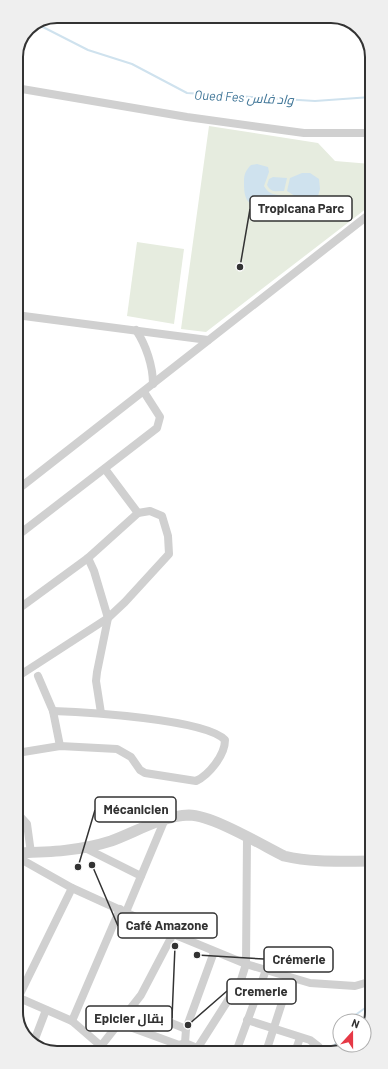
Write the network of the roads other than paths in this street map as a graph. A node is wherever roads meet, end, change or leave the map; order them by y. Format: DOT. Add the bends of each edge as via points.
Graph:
graph roads {
  1 [pos="23,89"];
  2 [pos="365,133"];
  3 [pos="365,218"];
  4 [pos="23,316"];
  5 [pos="136,330"];
  6 [pos="208,340"];
  7 [pos="153,384"];
  8 [pos="144,392"];
  9 [pos="105,469"];
  10 [pos="23,485"];
  11 [pos="138,513"];
  12 [pos="23,531"];
  13 [pos="88,558"];
  14 [pos="23,606"];
  15 [pos="108,618"];
  16 [pos="23,673"];
  17 [pos="38,676"];
  18 [pos="52,711"];
  19 [pos="101,712"];
  20 [pos="60,746"];
  21 [pos="23,752"];
  22 [pos="165,819"];
  23 [pos="23,820"];
  24 [pos="248,838"];
  25 [pos="85,848"];
  26 [pos="23,853"];
  27 [pos="31,853"];
  28 [pos="23,859"];
  29 [pos="365,861"];
  30 [pos="141,876"];
  31 [pos="72,888"];
  32 [pos="123,911"];
  33 [pos="173,934"];
  34 [pos="214,952"];
  35 [pos="246,964"];
  36 [pos="266,970"];
  37 [pos="290,978"];
  38 [pos="365,983"];
  39 [pos="23,988"];
  40 [pos="23,1000"];
  41 [pos="132,1007"];
  42 [pos="46,1010"];
  43 [pos="247,1020"];
  44 [pos="72,1021"];
  45 [pos="120,1023"];
  46 [pos="186,1029"];
  47 [pos="273,1030"];
  48 [pos="300,1038"];
  49 [pos="36,1039"];
  50 [pos="185,1043"];
  51 [pos="97,1046"];
  52 [pos="102,1046"];
  53 [pos="190,1046"];
  54 [pos="199,1046"];
  55 [pos="238,1046"];
  56 [pos="268,1046"];
  57 [pos="297,1046"];
  58 [pos="318,1046"];
  1 -- 2 [label="street" via="187,117 304,133"];
  3 -- 6 [label="street" via="291,278"];
  4 -- 5 [label="street"];
  5 -- 6 [label="street"];
  5 -- 7 [label="street" via="147,353"];
  6 -- 7 [label="street"];
  7 -- 8 [label="street"];
  8 -- 9 [label="street" via="160,417 157,428"];
  8 -- 10 [label="street"];
  9 -- 11 [label="street"];
  9 -- 12 [label="street"];
  11 -- 13 [label="street"];
  11 -- 15 [label="street" via="150,511 162,516 168,536 169,554"];
  13 -- 14 [label="street"];
  13 -- 15 [label="street"];
  15 -- 16 [label="street"];
  15 -- 19 [label="street" via="96,672"];
  17 -- 18 [label="street"];
  18 -- 19 [label="street"];
  18 -- 20 [label="street"];
  19 -- 20 [label="street" via="214,732 225,740 225,745 213,766 196,781 145,773 131,756 117,749"];
  20 -- 21 [label="street"];
  22 -- 24 [label="street" via="190,815 204,818"];
  22 -- 25 [label="street" via="117,839"];
  22 -- 30 [label="street"];
  23 -- 27 [label="street" via="27,824"];
  24 -- 29 [label="street" via="295,859"];
  24 -- 35 [label="street"];
  25 -- 27 [label="street"];
  25 -- 30 [label="street"];
  26 -- 27 [label="street"];
  28 -- 31 [label="street"];
  30 -- 32 [label="street"];
  31 -- 32 [label="street"];
  31 -- 39 [label="street"];
  32 -- 33 [label="street"];
  32 -- 44 [label="street"];
  33 -- 34 [label="street"];
  33 -- 41 [label="street"];
  34 -- 35 [label="street"];
  34 -- 46 [label="street"];
  35 -- 36 [label="street"];
  35 -- 54 [label="street" via="241,980"];
  36 -- 37 [label="street"];
  36 -- 43 [label="street"];
  37 -- 38 [label="street" via="332,986 355,986"];
  37 -- 47 [label="street"];
  40 -- 42 [label="street"];
  41 -- 45 [label="street"];
  41 -- 46 [label="street"];
  42 -- 44 [label="street"];
  42 -- 49 [label="street"];
  43 -- 47 [label="street"];
  43 -- 55 [label="street"];
  44 -- 51 [label="street"];
  45 -- 50 [label="street" via="178,1045"];
  45 -- 52 [label="street"];
  46 -- 50 [label="street"];
  47 -- 48 [label="street"];
  47 -- 56 [label="street"];
  48 -- 57 [label="street"];
  48 -- 58 [label="street"];
  50 -- 53 [label="street"];
}
